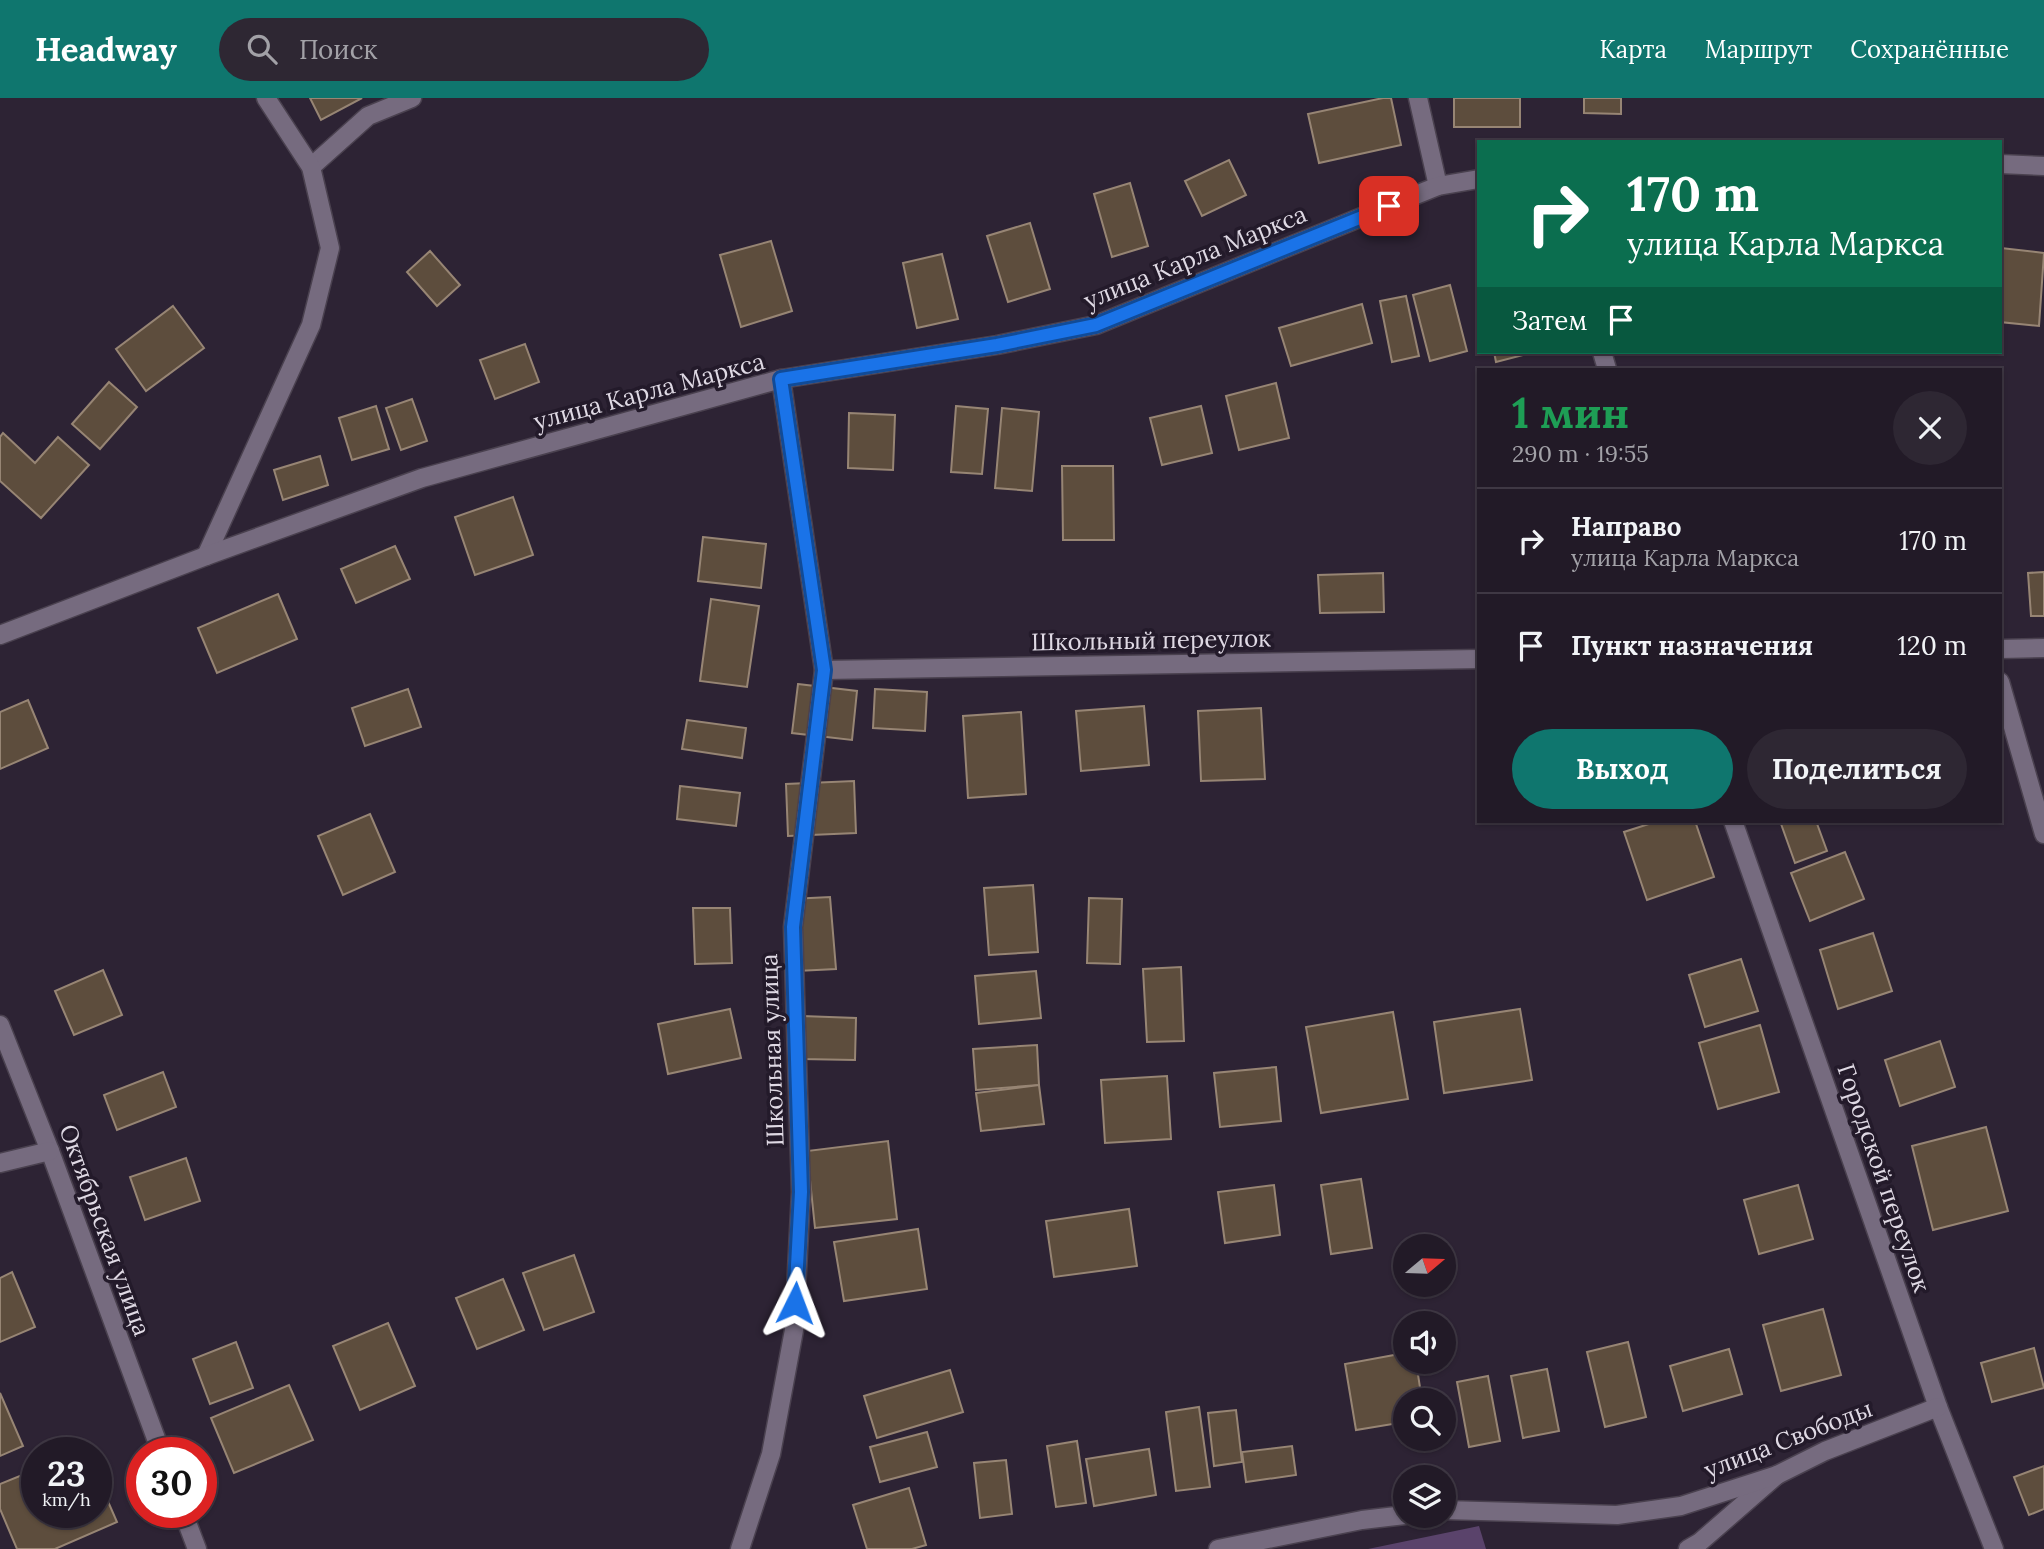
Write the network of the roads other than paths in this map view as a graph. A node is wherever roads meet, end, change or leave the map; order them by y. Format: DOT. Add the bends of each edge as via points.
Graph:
graph roads {
  1 [pos="266,98"];
  2 [pos="412,98"];
  3 [pos="1418,98"];
  4 [pos="2002,164"];
  5 [pos="2044,166"];
  6 [pos="311,167"];
  7 [pos="1477,179"];
  8 [pos="1438,186"];
  9 [pos="781,379"];
  10 [pos="206,556"];
  11 [pos="0,635"];
  12 [pos="2044,648"];
  13 [pos="2002,649"];
  14 [pos="1477,659"];
  15 [pos="824,670"];
  16 [pos="2002,689"];
  17 [pos="1734,823"];
  18 [pos="2044,834"];
  19 [pos="0,1025"];
  20 [pos="50,1151"];
  21 [pos="0,1163"];
  22 [pos="1938,1407"];
  23 [pos="155,1437"];
  24 [pos="1777,1475"];
  25 [pos="1456,1510"];
  26 [pos="1393,1516"];
  27 [pos="189,1528"];
  28 [pos="197,1549"];
  29 [pos="740,1549"];
  30 [pos="1217,1549"];
  31 [pos="1688,1549"];
  32 [pos="1994,1549"];
  1 -- 6 [label="street"];
  2 -- 6 [label="street" via="368,116"];
  3 -- 8 [label="street"];
  4 -- 5 [label="street"];
  6 -- 10 [label="street" via="330,248 311,325"];
  7 -- 8 [label="street, улица Карла Маркса"];
  8 -- 9 [label="street, улица Карла Маркса" via="1096,325"];
  9 -- 10 [label="street, улица Карла Маркса" via="422,478"];
  9 -- 15 [label="street, Школьная улица"];
  10 -- 11 [label="street, улица Карла Маркса"];
  12 -- 13 [label="street"];
  14 -- 15 [label="street, Школьный переулок"];
  15 -- 29 [label="street, Школьная улица" via="793,927 801,1192 794,1330 771,1454"];
  16 -- 18 [label="street"];
  17 -- 22 [label="street, Городской переулок"];
  19 -- 20 [label="street, Октябрьская улица"];
  20 -- 21 [label="street"];
  20 -- 23 [label="street, Октябрьская улица"];
  22 -- 24 [label="street, улица Свободы"];
  22 -- 32 [label="street, Городской переулок"];
  24 -- 25 [label="street, улица Свободы" via="1681,1506 1617,1515"];
  24 -- 31 [label="street"];
  26 -- 30 [label="street"];
  27 -- 28 [label="street"];
}
